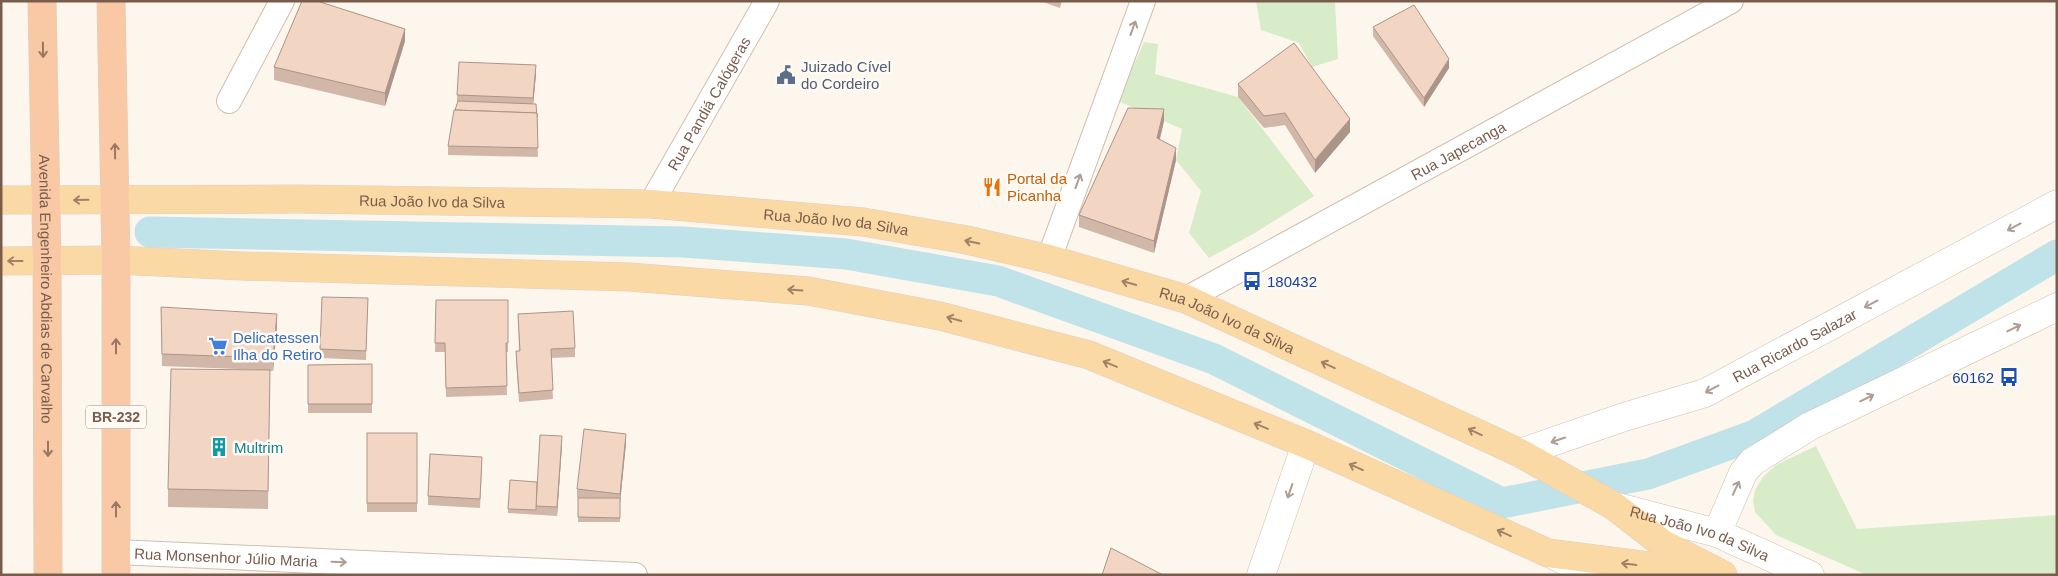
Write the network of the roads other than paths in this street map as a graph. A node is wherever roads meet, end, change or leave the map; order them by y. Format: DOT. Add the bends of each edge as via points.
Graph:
graph roads {
  1 [pos="42,1"];
  2 [pos="111,1"];
  3 [pos="282,1"];
  4 [pos="767,1"];
  5 [pos="1143,1"];
  6 [pos="1731,1"];
  7 [pos="229,101"];
  8 [pos="1,200"];
  9 [pos="116,200"];
  10 [pos="47,201"];
  11 [pos="651,204"];
  12 [pos="2057,204"];
  13 [pos="1049,259"];
  14 [pos="48,260"];
  15 [pos="116,260"];
  16 [pos="1,261"];
  17 [pos="1186,300"];
  18 [pos="2057,307"];
  19 [pos="1306,444"];
  20 [pos="1520,453"];
  21 [pos="1614,506"];
  22 [pos="1717,532"];
  23 [pos="1548,553"];
  24 [pos="116,564"];
  25 [pos="48,575"];
  26 [pos="635,575"];
  27 [pos="1261,575"];
  28 [pos="1594,575"];
  29 [pos="1676,575"];
  30 [pos="1722,575"];
  31 [pos="1810,575"];
  1 -- 10 [label="highway, Avenida Engenheiro Abdias de Carvalho, one-way"];
  9 -- 2 [label="highway, BR-232, one-way"];
  3 -- 7 [label="street"];
  4 -- 11 [label="street, Rua Pandiá Calógeras"];
  13 -- 5 [label="street, one-way"];
  6 -- 17 [label="street, Rua Japecanga"];
  8 -- 10 [label="main road, Rua João Ivo da Silva"];
  9 -- 10 [label="main road, Rua João Ivo da Silva, one-way"];
  9 -- 11 [label="main road, Rua João Ivo da Silva"];
  9 -- 15 [label="highway, BR-232"];
  10 -- 14 [label="highway, Avenida Engenheiro Abdias de Carvalho"];
  13 -- 11 [label="main road, Rua João Ivo da Silva, one-way" via="967,240 863,222"];
  12 -- 20 [label="street, Rua Ricardo Salazar, one-way" via="1704,393"];
  17 -- 13 [label="main road, Rua João Ivo da Silva, one-way"];
  14 -- 15 [label="main road"];
  14 -- 16 [label="main road, one-way"];
  14 -- 25 [label="highway, Avenida Engenheiro Abdias de Carvalho, one-way"];
  19 -- 15 [label="main road, one-way" via="1089,355 940,316 808,291 629,277"];
  24 -- 15 [label="highway, BR-232, one-way"];
  20 -- 17 [label="main road, Rua João Ivo da Silva, one-way"];
  22 -- 18 [label="street, one-way" via="1743,473 1764,452 1810,426"];
  23 -- 19 [label="main road, one-way"];
  19 -- 27 [label="street, one-way"];
  20 -- 21 [label="main road, Rua João Ivo da Silva"];
  21 -- 22 [label="street, Rua João Ivo da Silva"];
  21 -- 30 [label="main road, Rua João Ivo da Silva" via="1663,544"];
  22 -- 31 [label="street, Rua João Ivo da Silva"];
  23 -- 28 [label="street"];
  29 -- 23 [label="main road, one-way" via="1649,566"];
  24 -- 26 [label="street, Rua Monsenhor Júlio Maria, one-way"];
}
